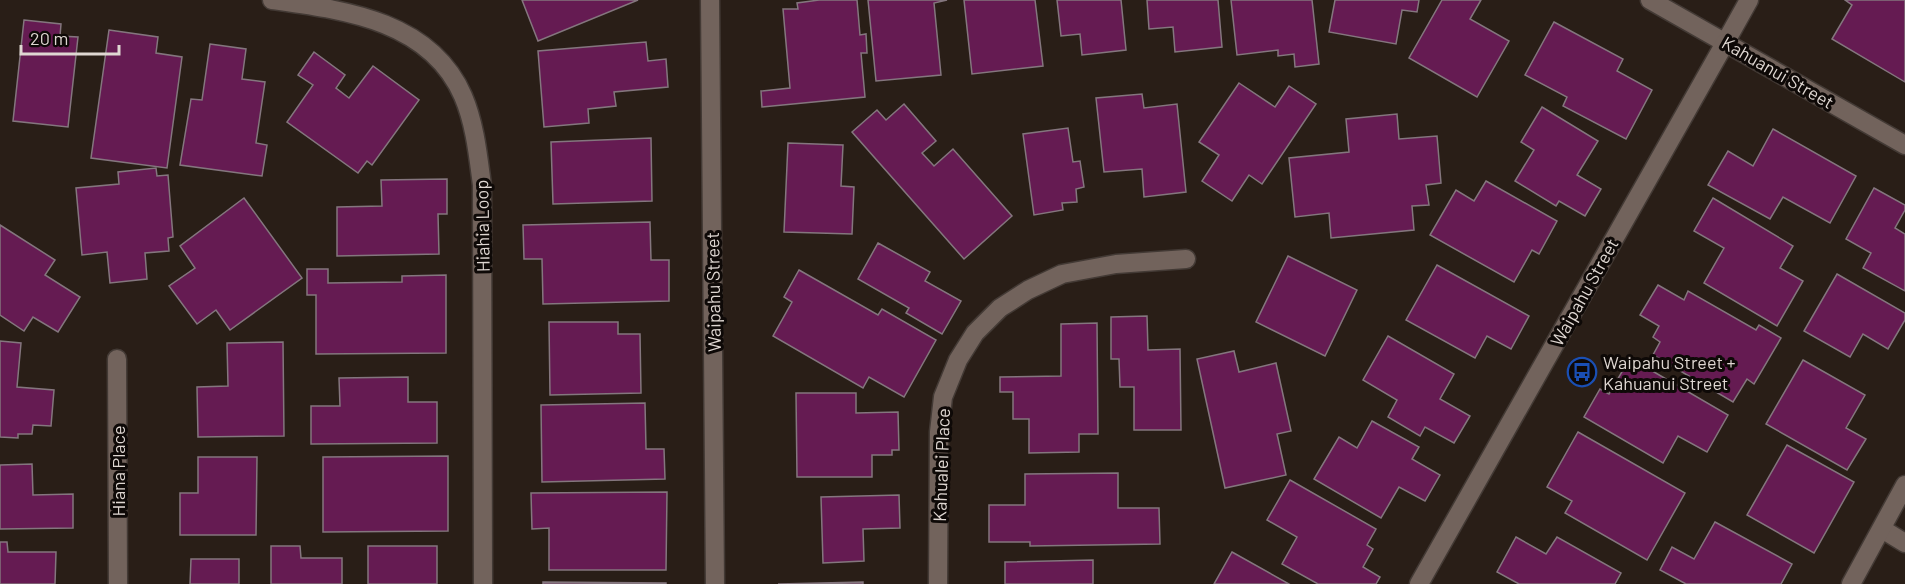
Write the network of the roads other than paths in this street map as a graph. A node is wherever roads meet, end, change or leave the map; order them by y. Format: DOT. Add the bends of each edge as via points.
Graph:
graph roads {
  1 [pos="272,0"];
  2 [pos="710,0"];
  3 [pos="1650,0"];
  4 [pos="1749,0"];
  5 [pos="1725,43"];
  6 [pos="1905,145"];
  7 [pos="1186,259"];
  8 [pos="117,359"];
  9 [pos="1905,485"];
  10 [pos="1882,529"];
  11 [pos="1905,543"];
  12 [pos="118,584"];
  13 [pos="483,584"];
  14 [pos="716,584"];
  15 [pos="938,584"];
  16 [pos="1419,584"];
  17 [pos="1851,584"];
  1 -- 13 [label="street, Hiahia Loop" via="339,9 382,23 414,39 441,61 463,95 475,135 483,185"];
  2 -- 14 [label="street, Waipahu Street"];
  3 -- 5 [label="street, Kahuanui Street"];
  4 -- 5 [label="street, Waipahu Street"];
  5 -- 6 [label="street, Kahuanui Street"];
  5 -- 16 [label="street, Waipahu Street"];
  7 -- 15 [label="street, Kahualei Place" via="1116,264 1062,274 1000,308 975,333 958,360 943,397 939,432"];
  8 -- 12 [label="street, Hiana Place"];
  9 -- 10 [label="street"];
  10 -- 11 [label="street"];
  10 -- 17 [label="street"];
}
